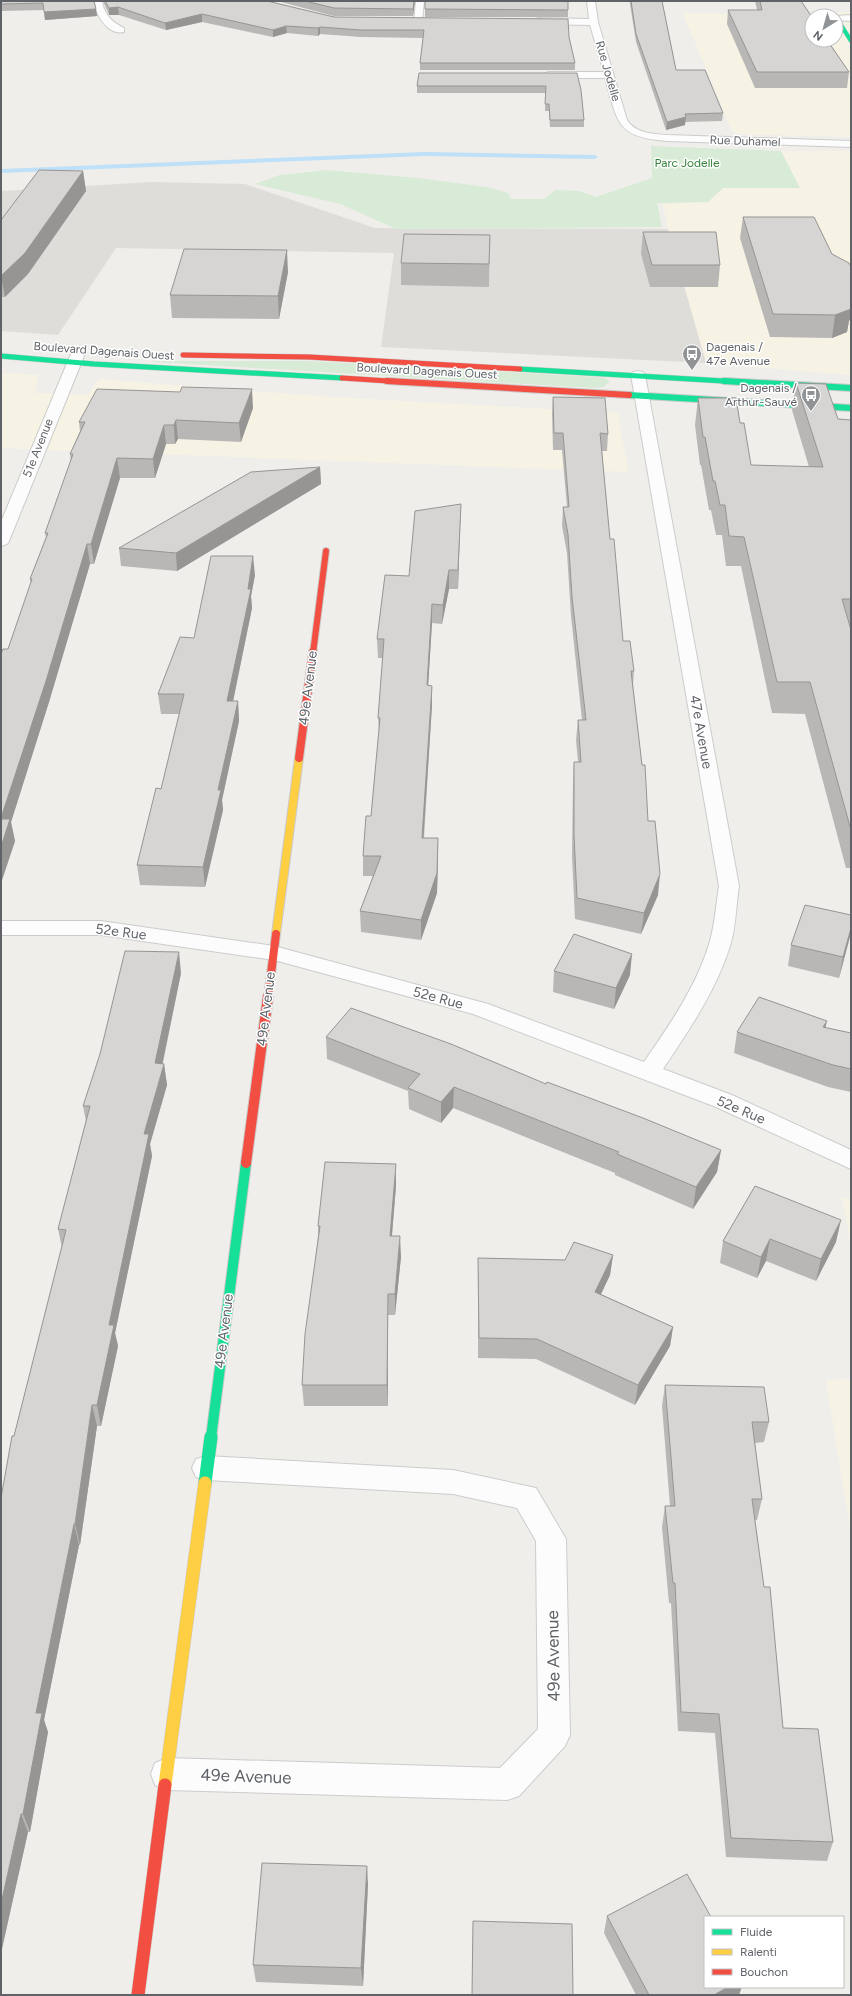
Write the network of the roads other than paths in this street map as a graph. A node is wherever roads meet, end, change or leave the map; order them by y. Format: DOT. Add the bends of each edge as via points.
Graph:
graph roads {
  1 [pos="98,1"];
  2 [pos="420,1"];
  3 [pos="591,1"];
  4 [pos="419,21"];
  5 [pos="530,21"];
  6 [pos="594,22"];
  7 [pos="121,30"];
  8 [pos="844,30"];
  9 [pos="851,42"];
  10 [pos="537,75"];
  11 [pos="609,75"];
  12 [pos="639,133"];
  13 [pos="851,144"];
  14 [pos="170,355"];
  15 [pos="1,356"];
  16 [pos="112,356"];
  17 [pos="76,359"];
  18 [pos="638,375"];
  19 [pos="851,388"];
  20 [pos="641,396"];
  21 [pos="851,408"];
  22 [pos="1,541"];
  23 [pos="326,551"];
  24 [pos="1,928"];
  25 [pos="274,953"];
  26 [pos="649,1073"];
  27 [pos="851,1160"];
  28 [pos="206,1468"];
  29 [pos="167,1774"];
  30 [pos="138,1995"];
  1 -- 7 [label="street" via="102,16 108,23"];
  2 -- 4 [label="street"];
  3 -- 6 [label="street, Rue Jodelle"];
  5 -- 6 [label="street"];
  6 -- 11 [label="street, Rue Jodelle"];
  8 -- 9 [label="main road"];
  10 -- 11 [label="street"];
  11 -- 12 [label="street, Rue Jodelle" via="624,124"];
  12 -- 13 [label="street, Rue Duhamel" via="661,137"];
  14 -- 18 [label="main road, Boulevard Dagenais Ouest" via="309,357"];
  15 -- 17 [label="main road, Boulevard Dagenais Ouest"];
  16 -- 17 [label="main road, Boulevard Dagenais Ouest"];
  17 -- 20 [label="main road, Boulevard Dagenais Ouest"];
  17 -- 22 [label="street, 51e Avenue"];
  18 -- 19 [label="main road, Boulevard Dagenais Ouest"];
  18 -- 20 [label="street, 47e Avenue"];
  20 -- 21 [label="main road, Boulevard Dagenais Ouest"];
  20 -- 26 [label="street, 47e Avenue" via="729,886 720,944 713,963 696,999"];
  23 -- 25 [label="main road, 49e Avenue"];
  24 -- 25 [label="street, 52e Rue" via="101,928"];
  25 -- 26 [label="street, 52e Rue" via="480,1009"];
  25 -- 28 [label="main road, 49e Avenue"];
  26 -- 27 [label="street, 52e Rue" via="750,1112"];
  28 -- 29 [label="main road, 49e Avenue"];
  28 -- 29 [label="street, 49e Avenue" via="453,1482 526,1497 551,1539 554,1735 508,1784"];
  29 -- 30 [label="main road, 49e Avenue"];
}
